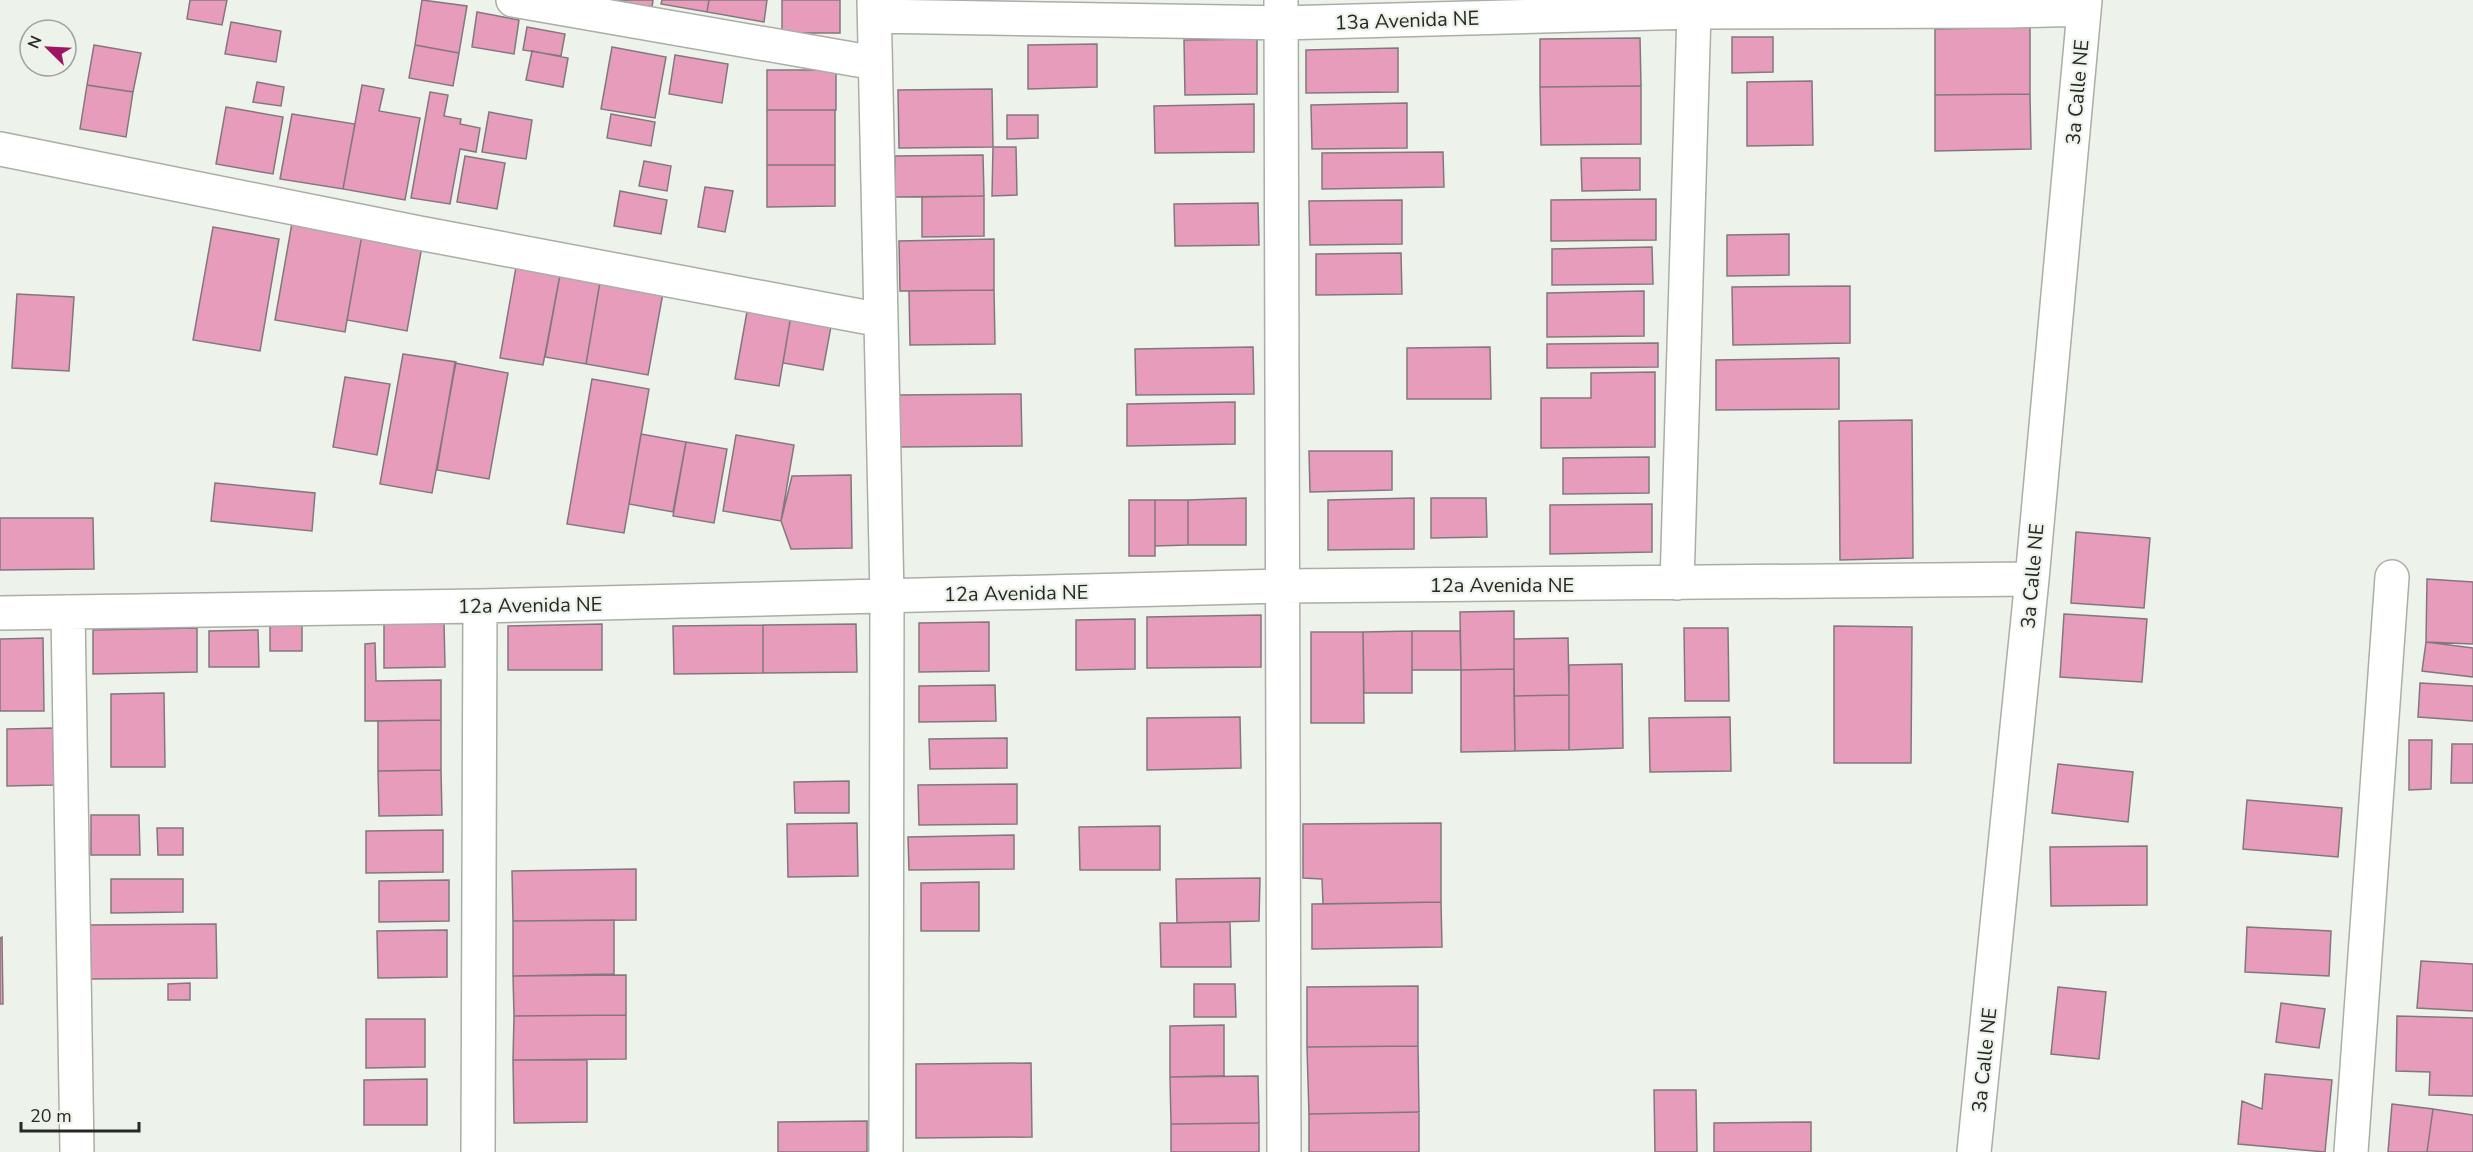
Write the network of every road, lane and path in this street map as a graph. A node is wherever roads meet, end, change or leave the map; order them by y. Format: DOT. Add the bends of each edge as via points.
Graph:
graph roads {
  1 [pos="513,0"];
  2 [pos="2085,4"];
  3 [pos="874,8"];
  4 [pos="1281,12"];
  5 [pos="1694,12"];
  6 [pos="875,63"];
  7 [pos="0,149"];
  8 [pos="881,320"];
  9 [pos="2392,577"];
  10 [pos="2032,579"];
  11 [pos="1677,584"];
  12 [pos="1284,586"];
  13 [pos="887,596"];
  14 [pos="480,606"];
  15 [pos="68,612"];
  16 [pos="0,613"];
  17 [pos="77,1152"];
  18 [pos="478,1152"];
  19 [pos="886,1152"];
  20 [pos="1284,1152"];
  21 [pos="1974,1152"];
  22 [pos="2350,1152"];
  1 -- 6 [label="street"];
  2 -- 5 [label="street, 13a Avenida NE" via="2010,11"];
  2 -- 10 [label="street, 3a Calle NE"];
  3 -- 4 [label="street, 13a Avenida NE"];
  3 -- 6 [label="street"];
  4 -- 5 [label="street, 13a Avenida NE"];
  4 -- 12 [label="street"];
  5 -- 11 [label="street"];
  6 -- 8 [label="street"];
  7 -- 8 [label="street"];
  8 -- 13 [label="street"];
  9 -- 22 [label="street"];
  10 -- 11 [label="street, 12a Avenida NE"];
  10 -- 21 [label="street, 3a Calle NE"];
  11 -- 12 [label="street, 12a Avenida NE"];
  12 -- 13 [label="street, 12a Avenida NE"];
  12 -- 20 [label="street"];
  13 -- 14 [label="street, 12a Avenida NE"];
  13 -- 19 [label="street"];
  14 -- 15 [label="street, 12a Avenida NE"];
  14 -- 18 [label="street"];
  15 -- 16 [label="street, 12a Avenida NE"];
  15 -- 17 [label="street"];
}
